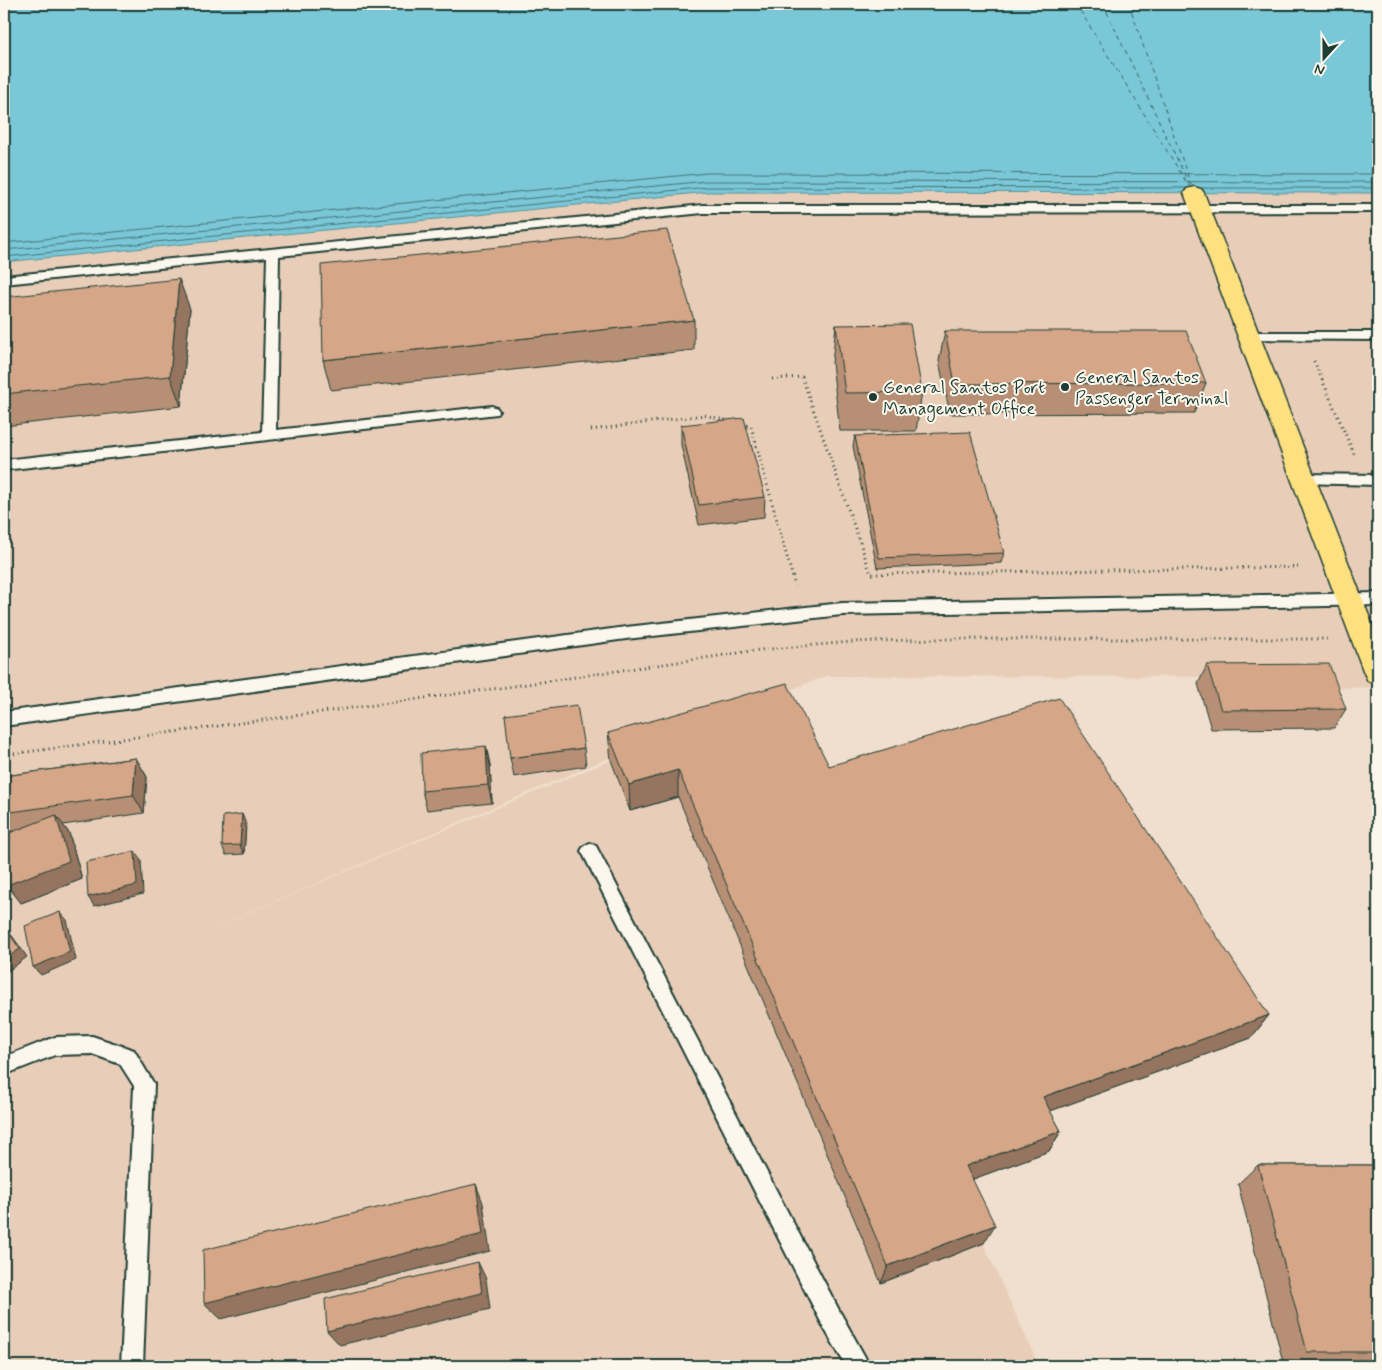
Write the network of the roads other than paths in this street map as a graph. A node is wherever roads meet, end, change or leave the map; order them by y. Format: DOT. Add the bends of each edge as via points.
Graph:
graph roads {
  1 [pos="1197,201"];
  2 [pos="1378,209"];
  3 [pos="273,253"];
  4 [pos="4,280"];
  5 [pos="1248,336"];
  6 [pos="1378,336"];
  7 [pos="492,411"];
  8 [pos="269,436"];
  9 [pos="4,465"];
  10 [pos="1304,480"];
  11 [pos="1372,480"];
  12 [pos="1350,599"];
  13 [pos="1378,599"];
  14 [pos="1378,673"];
  15 [pos="4,719"];
  16 [pos="590,851"];
  17 [pos="4,1066"];
  18 [pos="132,1366"];
  19 [pos="859,1366"];
  1 -- 2 [label="lane"];
  1 -- 3 [label="lane" via="703,209"];
  1 -- 5 [label="main road"];
  3 -- 4 [label="lane"];
  3 -- 8 [label="lane"];
  5 -- 6 [label="lane"];
  5 -- 10 [label="main road"];
  7 -- 8 [label="lane"];
  8 -- 9 [label="lane"];
  10 -- 11 [label="lane"];
  10 -- 12 [label="main road"];
  12 -- 13 [label="lane"];
  12 -- 14 [label="main road"];
  12 -- 15 [label="lane" via="842,609 617,634"];
  16 -- 19 [label="lane"];
  17 -- 18 [label="lane" via="55,1046 92,1045 127,1057 144,1084"];
}
